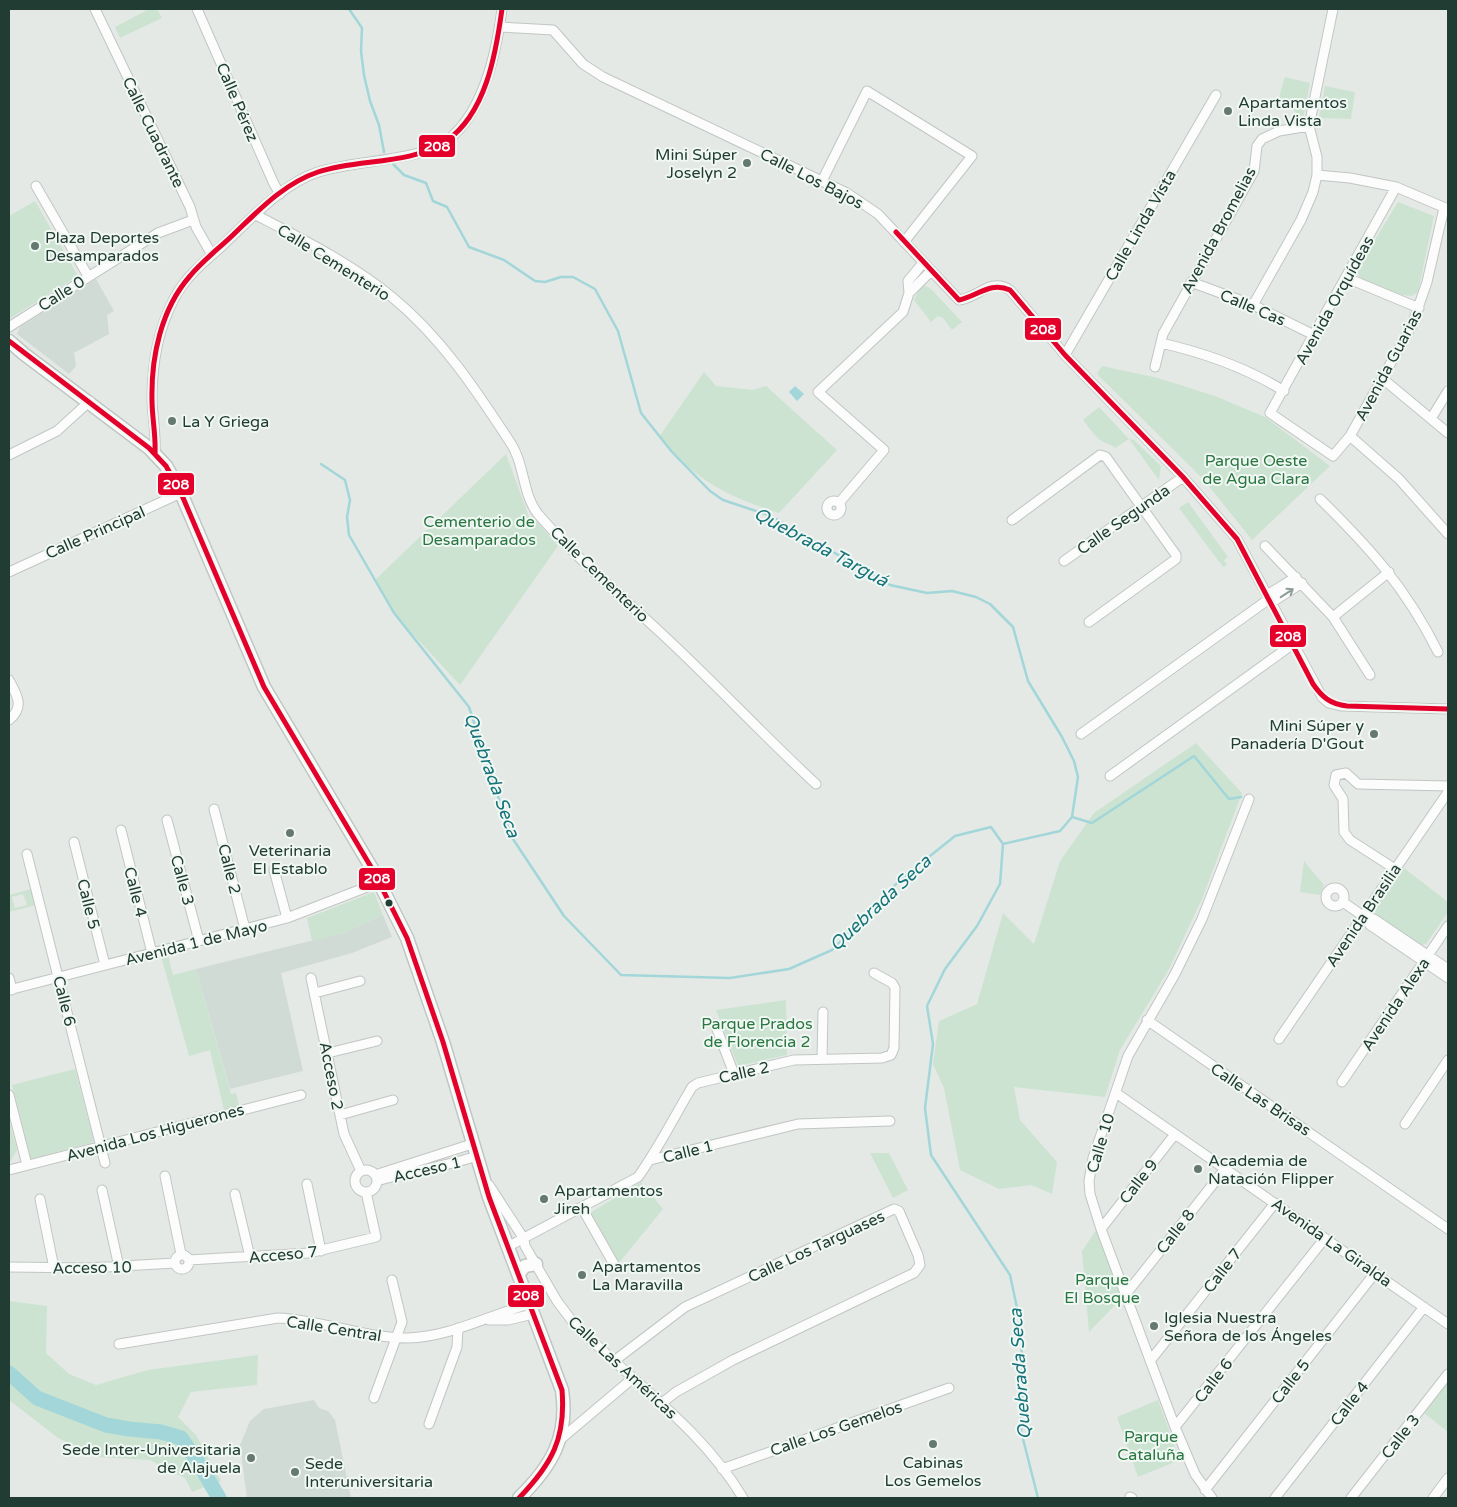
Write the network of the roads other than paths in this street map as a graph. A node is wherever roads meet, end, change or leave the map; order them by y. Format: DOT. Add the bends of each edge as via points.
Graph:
graph roads {
  1 [pos="95,9"];
  2 [pos="197,9"];
  3 [pos="502,9"];
  4 [pos="1333,9"];
  5 [pos="500,27"];
  6 [pos="1216,95"];
  7 [pos="1309,126"];
  8 [pos="1317,175"];
  9 [pos="822,181"];
  10 [pos="36,186"];
  11 [pos="1396,187"];
  12 [pos="280,194"];
  13 [pos="1446,209"];
  14 [pos="256,215"];
  15 [pos="193,220"];
  16 [pos="904,242"];
  17 [pos="212,256"];
  18 [pos="923,263"];
  19 [pos="930,271"];
  20 [pos="88,276"];
  21 [pos="1347,278"];
  22 [pos="1191,282"];
  23 [pos="909,293"];
  24 [pos="1253,305"];
  25 [pos="1419,308"];
  26 [pos="9,327"];
  27 [pos="1314,334"];
  28 [pos="9,341"];
  29 [pos="1161,344"];
  30 [pos="1065,355"];
  31 [pos="1155,367"];
  32 [pos="1383,379"];
  33 [pos="1284,391"];
  34 [pos="1448,391"];
  35 [pos="90,401"];
  36 [pos="1432,417"];
  37 [pos="1448,433"];
  38 [pos="1350,436"];
  39 [pos="155,453"];
  40 [pos="9,454"];
  41 [pos="1333,456"];
  42 [pos="1183,477"];
  43 [pos="181,493"];
  44 [pos="1320,498"];
  45 [pos="839,503"];
  46 [pos="1141,505"];
  47 [pos="1012,520"];
  48 [pos="1448,534"];
  49 [pos="1265,546"];
  50 [pos="1064,561"];
  51 [pos="9,572"];
  52 [pos="1389,572"];
  53 [pos="1299,580"];
  54 [pos="1269,599"];
  55 [pos="1333,617"];
  56 [pos="1089,622"];
  57 [pos="1293,644"];
  58 [pos="1438,652"];
  59 [pos="1370,675"];
  60 [pos="9,680"];
  61 [pos="1448,709"];
  62 [pos="9,720"];
  63 [pos="1081,734"];
  64 [pos="1110,776"];
  65 [pos="816,784"];
  66 [pos="1448,786"];
  67 [pos="1448,792"];
  68 [pos="1249,800"];
  69 [pos="214,809"];
  70 [pos="167,820"];
  71 [pos="120,830"];
  72 [pos="74,842"];
  73 [pos="27,854"];
  74 [pos="1395,868"];
  75 [pos="274,870"];
  76 [pos="380,882"];
  77 [pos="1342,902"];
  78 [pos="1363,916"];
  79 [pos="287,918"];
  80 [pos="1448,926"];
  81 [pos="245,929"];
  82 [pos="199,941"];
  83 [pos="152,953"];
  84 [pos="1426,959"];
  85 [pos="105,965"];
  86 [pos="1448,969"];
  87 [pos="874,973"];
  88 [pos="59,977"];
  89 [pos="9,978"];
  90 [pos="311,978"];
  91 [pos="1448,978"];
  92 [pos="360,981"];
  93 [pos="10,990"];
  94 [pos="315,993"];
  95 [pos="823,1012"];
  96 [pos="1147,1020"];
  97 [pos="716,1024"];
  98 [pos="1279,1039"];
  99 [pos="377,1041"];
  100 [pos="328,1053"];
  101 [pos="822,1059"];
  102 [pos="1448,1060"];
  103 [pos="734,1074"];
  104 [pos="1342,1082"];
  105 [pos="1116,1093"];
  106 [pos="9,1095"];
  107 [pos="301,1095"];
  108 [pos="393,1100"];
  109 [pos="340,1114"];
  110 [pos="890,1121"];
  111 [pos="1405,1124"];
  112 [pos="1175,1134"];
  113 [pos="472,1144"];
  114 [pos="101,1147"];
  115 [pos="452,1149"];
  116 [pos="477,1156"];
  117 [pos="650,1160"];
  118 [pos="105,1163"];
  119 [pos="457,1163"];
  120 [pos="27,1165"];
  121 [pos="410,1166"];
  122 [pos="1225,1169"];
  123 [pos="9,1170"];
  124 [pos="362,1171"];
  125 [pos="165,1176"];
  126 [pos="484,1177"];
  127 [pos="376,1178"];
  128 [pos="307,1184"];
  129 [pos="102,1190"];
  130 [pos="366,1192"];
  131 [pos="235,1194"];
  132 [pos="40,1198"];
  133 [pos="1275,1203"];
  134 [pos="582,1208"];
  135 [pos="1101,1229"];
  136 [pos="1448,1229"];
  137 [pos="1326,1238"];
  138 [pos="524,1239"];
  139 [pos="510,1246"];
  140 [pos="321,1251"];
  141 [pos="181,1254"];
  142 [pos="250,1257"];
  143 [pos="189,1260"];
  144 [pos="174,1263"];
  145 [pos="536,1264"];
  146 [pos="615,1266"];
  147 [pos="9,1267"];
  148 [pos="119,1267"];
  149 [pos="54,1268"];
  150 [pos="519,1273"];
  151 [pos="1375,1273"];
  152 [pos="392,1280"];
  153 [pos="1126,1294"];
  154 [pos="1424,1307"];
  155 [pos="531,1309"];
  156 [pos="1448,1324"];
  157 [pos="458,1328"];
  158 [pos="397,1338"];
  159 [pos="119,1344"];
  160 [pos="614,1361"];
  161 [pos="1150,1361"];
  162 [pos="1448,1374"];
  163 [pos="633,1378"];
  164 [pos="949,1388"];
  165 [pos="374,1398"];
  166 [pos="662,1403"];
  167 [pos="429,1424"];
  168 [pos="1175,1427"];
  169 [pos="562,1438"];
  170 [pos="722,1469"];
  171 [pos="1448,1478"];
  172 [pos="1205,1490"];
  173 [pos="519,1498"];
  174 [pos="742,1498"];
  175 [pos="1212,1498"];
  176 [pos="1275,1498"];
  177 [pos="1351,1498"];
  178 [pos="1433,1498"];
  1 -- 15 [label="street, Calle Cuadrante" via="190,207"];
  2 -- 12 [label="street, Calle Pérez"];
  3 -- 5 [label="street"];
  4 -- 7 [label="street"];
  5 -- 9 [label="street, Calle Los Bajos" via="553,30 584,64 603,77"];
  5 -- 12 [label="street" via="484,88 466,119 445,142 416,153 318,172 306,176"];
  6 -- 30 [label="street, Calle Linda Vista"];
  7 -- 8 [label="street"];
  7 -- 22 [label="street, Avenida Bromelias" via="1280,131 1262,139 1255,155 1254,171"];
  8 -- 11 [label="street"];
  8 -- 24 [label="street" via="1301,220"];
  9 -- 16 [label="street, Calle Los Bajos" via="878,214"];
  9 -- 16 [label="street" via="866,91 972,156"];
  10 -- 20 [label="street"];
  11 -- 13 [label="street"];
  11 -- 21 [label="street, Avenida Orquídeas"];
  12 -- 14 [label="street"];
  13 -- 25 [label="street, Avenida Guarias"];
  14 -- 17 [label="street"];
  14 -- 65 [label="street, Calle Cementerio" via="368,280 392,296 423,325 449,354 514,447 530,500 537,512"];
  15 -- 17 [label="street, Calle Cuadrante"];
  15 -- 20 [label="street, Calle 0" via="158,233"];
  16 -- 18 [label="street, Calle Los Bajos"];
  17 -- 39 [label="street" via="185,282 163,324 153,375"];
  18 -- 19 [label="street, Calle Los Bajos"];
  18 -- 23 [label="street" via="908,281"];
  19 -- 23 [label="street"];
  19 -- 30 [label="street, Calle Los Bajos" via="959,300 991,286 999,285 1010,290"];
  20 -- 26 [label="street, Calle 0"];
  21 -- 25 [label="street"];
  21 -- 27 [label="street, Avenida Orquídeas"];
  22 -- 24 [label="street, Calle Cas"];
  22 -- 29 [label="street, Avenida Bromelias" via="1163,334"];
  23 -- 45 [label="street" via="903,312 897,319 818,392 884,450"];
  24 -- 27 [label="street, Calle Cas"];
  25 -- 32 [label="street, Avenida Guarias"];
  27 -- 33 [label="street, Avenida Orquídeas"];
  28 -- 35 [label="main road"];
  29 -- 31 [label="street, Avenida Bromelias"];
  29 -- 33 [label="street" via="1233,364"];
  30 -- 42 [label="street, Calle Los Bajos"];
  32 -- 36 [label="street"];
  32 -- 38 [label="street, Avenida Guarias"];
  33 -- 41 [label="street, Avenida Orquídeas" via="1270,413"];
  34 -- 36 [label="street"];
  35 -- 39 [label="main road"];
  35 -- 40 [label="street" via="57,431"];
  36 -- 37 [label="street"];
  38 -- 41 [label="street, Avenida Guarias"];
  38 -- 48 [label="street" via="1399,479"];
  39 -- 43 [label="main road"];
  42 -- 46 [label="street, Calle Segunda"];
  42 -- 54 [label="street, Calle Los Bajos" via="1237,539"];
  43 -- 51 [label="street, Calle Principal"];
  43 -- 76 [label="main road" via="264,686"];
  44 -- 52 [label="street"];
  46 -- 47 [label="street" via="1104,455 1100,455"];
  46 -- 50 [label="street, Calle Segunda"];
  46 -- 56 [label="street" via="1176,559"];
  49 -- 53 [label="street"];
  52 -- 55 [label="street"];
  52 -- 58 [label="street" via="1419,615"];
  53 -- 54 [label="street"];
  53 -- 55 [label="street"];
  54 -- 57 [label="street, Calle Los Bajos"];
  54 -- 63 [label="street"];
  55 -- 59 [label="street"];
  57 -- 61 [label="street, Calle Los Bajos" via="1322,697 1333,705"];
  57 -- 64 [label="street"];
  60 -- 62 [label="street" via="19,699 16,714"];
  66 -- 74 [label="street" via="1358,784 1346,773 1336,775 1334,785 1343,799 1344,832 1350,840"];
  67 -- 74 [label="street, Avenida Brasilia"];
  68 -- 96 [label="street" via="1202,919 1175,974"];
  69 -- 81 [label="street, Calle 2"];
  70 -- 82 [label="street, Calle 3"];
  71 -- 83 [label="street, Calle 4"];
  72 -- 85 [label="street, Calle 5"];
  73 -- 88 [label="street, Calle 6"];
  74 -- 78 [label="street, Avenida Brasilia"];
  75 -- 79 [label="street"];
  76 -- 79 [label="street, Avenida 1 de Mayo"];
  76 -- 113 [label="main road" via="420,971"];
  77 -- 78 [label="street"];
  78 -- 84 [label="street" via="1370,925"];
  78 -- 98 [label="street, Avenida Brasilia"];
  79 -- 81 [label="street, Avenida 1 de Mayo"];
  80 -- 84 [label="street, Avenida Alexa"];
  81 -- 82 [label="street, Avenida 1 de Mayo"];
  82 -- 83 [label="street, Avenida 1 de Mayo"];
  83 -- 85 [label="street, Avenida 1 de Mayo"];
  84 -- 86 [label="street"];
  84 -- 91 [label="street"];
  84 -- 104 [label="street, Avenida Alexa"];
  85 -- 88 [label="street, Avenida 1 de Mayo"];
  87 -- 101 [label="street, Calle 2" via="895,988 894,1048 891,1055"];
  88 -- 93 [label="street, Avenida 1 de Mayo"];
  88 -- 114 [label="street, Calle 6"];
  89 -- 93 [label="street"];
  90 -- 94 [label="street, Acceso 2"];
  92 -- 94 [label="street"];
  94 -- 100 [label="street, Acceso 2"];
  95 -- 101 [label="street"];
  96 -- 105 [label="street" via="1128,1056"];
  96 -- 136 [label="street, Calle Las Brisas"];
  97 -- 103 [label="street"];
  99 -- 100 [label="street"];
  100 -- 109 [label="street, Acceso 2"];
  101 -- 103 [label="street, Calle 2" via="794,1060"];
  102 -- 111 [label="street"];
  103 -- 117 [label="street, Calle 2" via="692,1087"];
  105 -- 112 [label="street, Avenida La Giralda"];
  105 -- 135 [label="street, Calle 10" via="1091,1164 1090,1194"];
  106 -- 120 [label="street"];
  107 -- 114 [label="street, Avenida Los Higuerones"];
  108 -- 109 [label="street"];
  109 -- 124 [label="street, Acceso 2" via="344,1134"];
  110 -- 117 [label="street, Calle 1" via="798,1124"];
  112 -- 122 [label="street, Avenida La Giralda"];
  112 -- 135 [label="street, Calle 9"];
  113 -- 115 [label="street, Acceso 1"];
  113 -- 116 [label="main road"];
  114 -- 118 [label="street, Calle 6"];
  114 -- 120 [label="street, Avenida Los Higuerones"];
  115 -- 119 [label="street"];
  115 -- 121 [label="street, Acceso 1"];
  116 -- 119 [label="street, Acceso 1"];
  116 -- 126 [label="main road"];
  117 -- 134 [label="street, Calle 1" via="638,1177"];
  119 -- 121 [label="street, Acceso 1"];
  120 -- 123 [label="street, Avenida Los Higuerones"];
  121 -- 127 [label="street, Acceso 1"];
  122 -- 133 [label="street, Avenida La Giralda"];
  122 -- 153 [label="street, Calle 8"];
  124 -- 127 [label="street" via="371,1171"];
  124 -- 130 [label="street" via="356,1176 356,1183"];
  125 -- 141 [label="street"];
  126 -- 138 [label="street, Calle Las Américas"];
  126 -- 139 [label="main road"];
  127 -- 130 [label="street" via="375,1188"];
  128 -- 140 [label="street"];
  129 -- 148 [label="street"];
  130 -- 140 [label="street, Acceso 7" via="376,1237"];
  131 -- 142 [label="street"];
  132 -- 149 [label="street"];
  133 -- 137 [label="street, Avenida La Giralda"];
  133 -- 161 [label="street, Calle 7"];
  134 -- 138 [label="street, Calle 1"];
  134 -- 146 [label="street"];
  135 -- 153 [label="street, Calle 10"];
  137 -- 151 [label="street, Avenida La Giralda"];
  137 -- 168 [label="street, Calle 6"];
  138 -- 139 [label="street, Calle 1"];
  138 -- 145 [label="street, Calle Las Américas"];
  139 -- 150 [label="main road"];
  140 -- 142 [label="street, Acceso 7"];
  141 -- 143 [label="street"];
  141 -- 144 [label="street"];
  142 -- 143 [label="street, Acceso 7"];
  143 -- 144 [label="street" via="183,1269"];
  144 -- 148 [label="street, Acceso 10"];
  145 -- 150 [label="main road" via="525,1266"];
  145 -- 160 [label="street, Calle Las Américas" via="557,1302 572,1321"];
  147 -- 149 [label="street, Acceso 10"];
  148 -- 149 [label="street, Acceso 10"];
  150 -- 155 [label="main road"];
  151 -- 154 [label="street, Avenida La Giralda"];
  151 -- 172 [label="street, Calle 5"];
  152 -- 158 [label="street" via="402,1322"];
  153 -- 161 [label="street, Calle 10"];
  154 -- 156 [label="street, Avenida La Giralda"];
  154 -- 176 [label="street, Calle 4"];
  155 -- 157 [label="street, Calle Central" via="506,1311"];
  155 -- 169 [label="main road" via="562,1390"];
  157 -- 158 [label="street, Calle Central" via="422,1337"];
  157 -- 167 [label="street" via="457,1347"];
  158 -- 159 [label="street, Calle Central" via="278,1318"];
  158 -- 165 [label="street"];
  160 -- 163 [label="street, Calle Las Américas"];
  160 -- 166 [label="street, Calle Los Targuases" via="685,1308 894,1209 899,1211 918,1255 920,1265 914,1273 733,1360"];
  161 -- 168 [label="street, Calle 10"];
  162 -- 177 [label="street, Calle 3"];
  163 -- 166 [label="street, Calle Las Américas"];
  163 -- 169 [label="street"];
  164 -- 170 [label="street, Calle Los Gemelos"];
  166 -- 170 [label="street, Calle Las Américas"];
  168 -- 172 [label="street, Calle 10"];
  169 -- 173 [label="main road" via="547,1465"];
  170 -- 174 [label="street, Calle Las Américas"];
  171 -- 178 [label="street"];
  172 -- 175 [label="street, Calle 10"];
}
